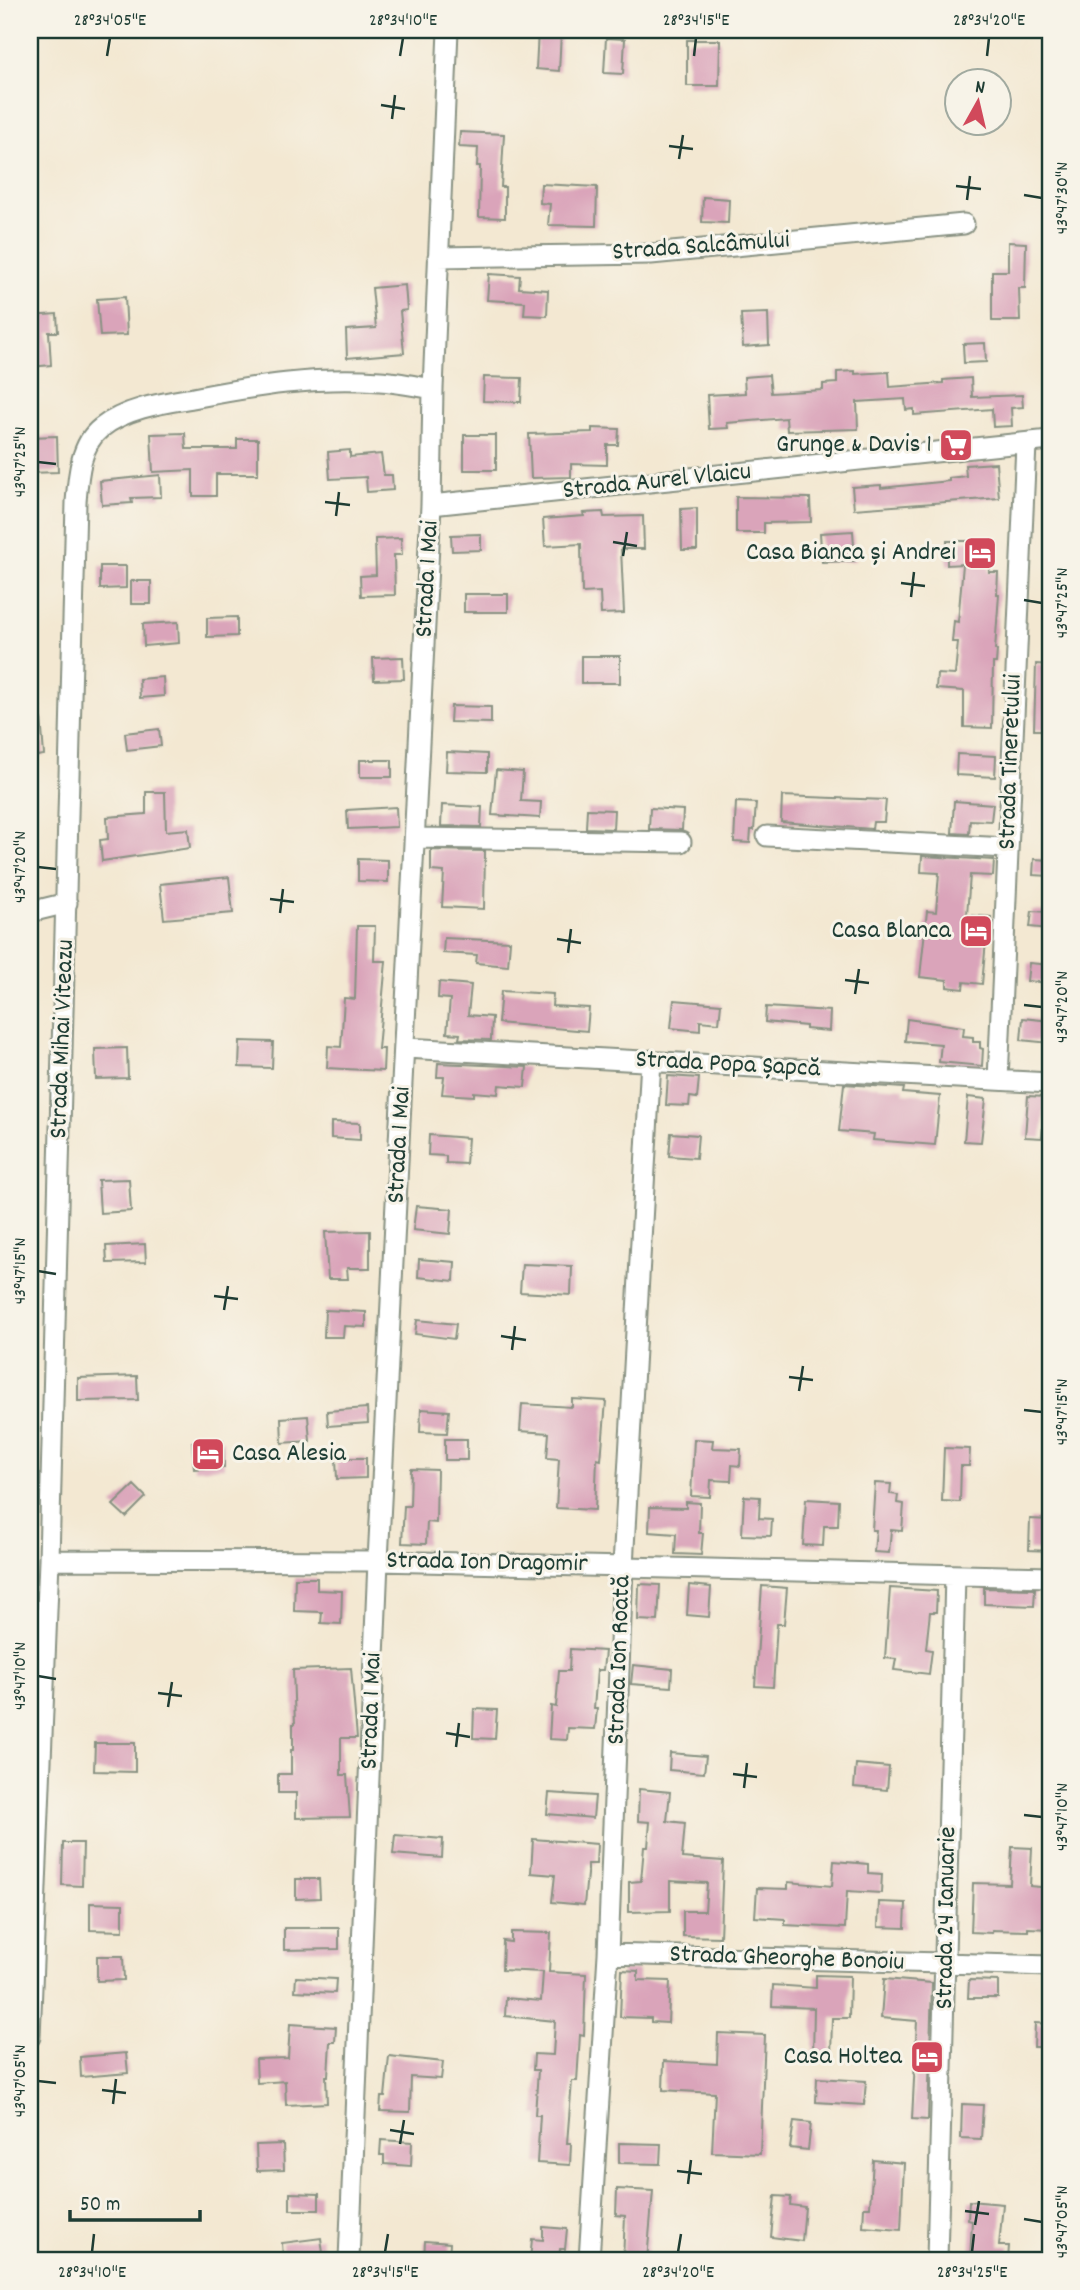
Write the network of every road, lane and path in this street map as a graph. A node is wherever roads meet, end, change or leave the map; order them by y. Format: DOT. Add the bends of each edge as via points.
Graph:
graph roads {
  1 [pos="447,30"];
  2 [pos="964,224"];
  3 [pos="438,257"];
  4 [pos="433,389"];
  5 [pos="1050,440"];
  6 [pos="1026,444"];
  7 [pos="431,505"];
  8 [pos="766,836"];
  9 [pos="415,838"];
  10 [pos="681,842"];
  11 [pos="1007,848"];
  12 [pos="66,903"];
  13 [pos="30,912"];
  14 [pos="405,1048"];
  15 [pos="651,1060"];
  16 [pos="998,1080"];
  17 [pos="1050,1083"];
  18 [pos="49,1560"];
  19 [pos="378,1561"];
  20 [pos="624,1566"];
  21 [pos="955,1575"];
  22 [pos="1050,1577"];
  23 [pos="608,1954"];
  24 [pos="946,1964"];
  25 [pos="1050,1966"];
  26 [pos="30,2037"];
  27 [pos="349,2260"];
  28 [pos="589,2260"];
  29 [pos="937,2260"];
  1 -- 3 [label="street, Strada 1 Mai"];
  2 -- 3 [label="street, Strada Salcâmului" via="651,254"];
  3 -- 4 [label="street, Strada 1 Mai"];
  4 -- 7 [label="street, Strada 1 Mai"];
  4 -- 12 [label="street, Strada Mihai Viteazu" via="342,380 264,385 123,415 100,429 86,447 76,502"];
  5 -- 6 [label="street, Strada Aurel Vlaicu"];
  6 -- 7 [label="street, Strada Aurel Vlaicu"];
  6 -- 11 [label="street, Strada Tineretului"];
  7 -- 9 [label="street, Strada 1 Mai"];
  8 -- 11 [label="street"];
  9 -- 10 [label="street"];
  9 -- 14 [label="street, Strada 1 Mai"];
  11 -- 16 [label="street, Strada Tineretului"];
  12 -- 13 [label="street"];
  12 -- 18 [label="street, Strada Mihai Viteazu"];
  14 -- 15 [label="street, Strada Popa Șapcă"];
  14 -- 19 [label="street, Strada 1 Mai"];
  15 -- 16 [label="street, Strada Popa Șapcă"];
  15 -- 20 [label="street, Strada Ion Roată"];
  16 -- 17 [label="street, Strada Popa Șapcă"];
  18 -- 19 [label="street, Strada Ion Dragomir"];
  18 -- 26 [label="street, Strada Mihai Viteazu"];
  19 -- 20 [label="street, Strada Ion Dragomir"];
  19 -- 27 [label="street, Strada 1 Mai"];
  20 -- 21 [label="street, Strada Ion Dragomir"];
  20 -- 23 [label="street, Strada Ion Roată"];
  21 -- 22 [label="street, Strada Ion Dragomir"];
  21 -- 24 [label="street, Strada 24 Ianuarie"];
  23 -- 24 [label="street, Strada Gheorghe Bonoiu"];
  23 -- 28 [label="street, Strada Ion Roată"];
  24 -- 25 [label="street, Strada Gheorghe Bonoiu"];
  24 -- 29 [label="street, Strada 24 Ianuarie"];
}
